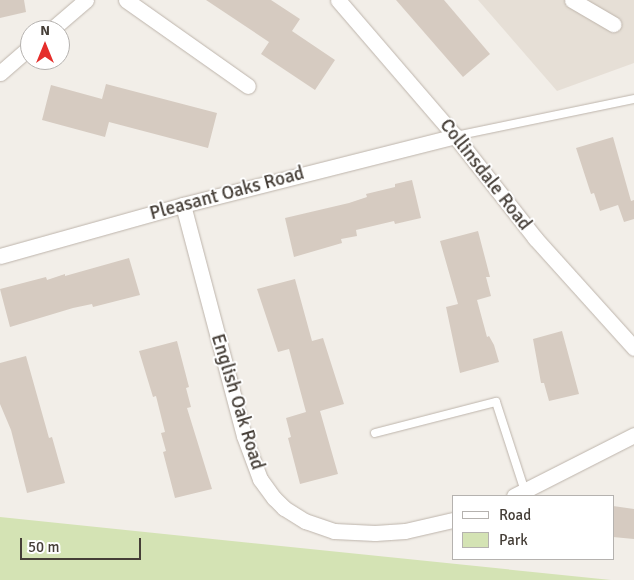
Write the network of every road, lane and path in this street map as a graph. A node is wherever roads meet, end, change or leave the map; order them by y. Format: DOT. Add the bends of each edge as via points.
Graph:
graph roads {
  1 [pos="86,0"];
  2 [pos="126,0"];
  3 [pos="338,0"];
  4 [pos="572,0"];
  5 [pos="63,20"];
  6 [pos="613,24"];
  7 [pos="20,56"];
  8 [pos="0,73"];
  9 [pos="248,86"];
  10 [pos="634,99"];
  11 [pos="455,136"];
  12 [pos="183,206"];
  13 [pos="0,256"];
  14 [pos="634,348"];
  15 [pos="375,433"];
  16 [pos="634,435"];
  17 [pos="519,494"];
  18 [pos="452,520"];
  1 -- 5 [label="street"];
  2 -- 9 [label="street"];
  3 -- 11 [label="street, Collinsdale Road"];
  4 -- 6 [label="street"];
  7 -- 8 [label="street"];
  10 -- 11 [label="lane"];
  11 -- 12 [label="street, Pleasant Oaks Road"];
  11 -- 14 [label="street, Collinsdale Road" via="535,238"];
  12 -- 13 [label="street, Pleasant Oaks Road"];
  12 -- 18 [label="street, English Oak Road" via="244,436 260,479 274,498 305,521 334,531 375,534 406,531"];
  15 -- 17 [label="lane" via="496,402"];
  16 -- 17 [label="street"];
}
